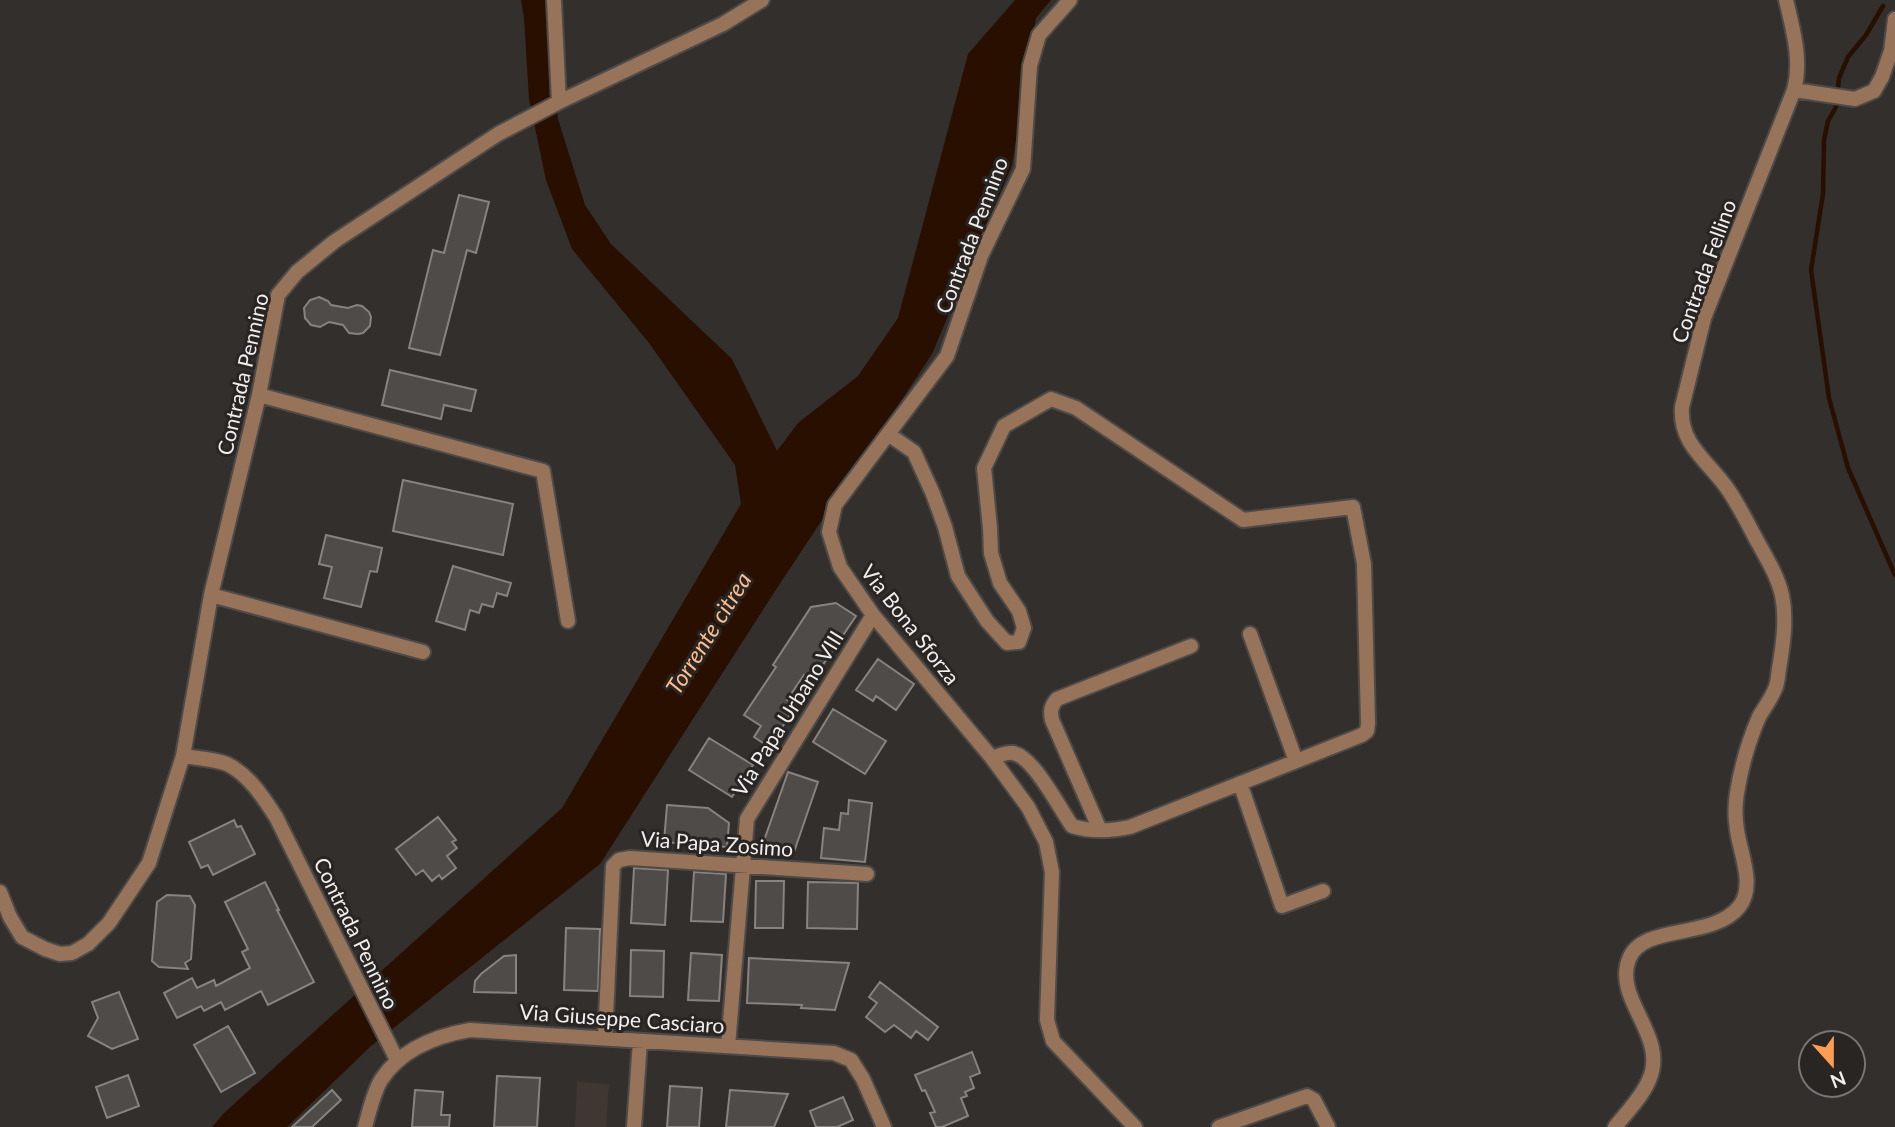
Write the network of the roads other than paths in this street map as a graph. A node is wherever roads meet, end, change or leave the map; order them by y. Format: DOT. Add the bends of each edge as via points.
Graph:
graph roads {
  1 [pos="554,0"];
  2 [pos="762,0"];
  3 [pos="1070,0"];
  4 [pos="1786,0"];
  5 [pos="1895,19"];
  6 [pos="1794,90"];
  7 [pos="559,102"];
  8 [pos="259,395"];
  9 [pos="888,434"];
  10 [pos="211,595"];
  11 [pos="873,615"];
  12 [pos="568,621"];
  13 [pos="1250,634"];
  14 [pos="1191,646"];
  15 [pos="423,652"];
  16 [pos="183,756"];
  17 [pos="992,758"];
  18 [pos="1296,761"];
  19 [pos="1240,783"];
  20 [pos="1100,830"];
  21 [pos="742,865"];
  22 [pos="867,873"];
  23 [pos="1324,891"];
  24 [pos="0,892"];
  25 [pos="605,1038"];
  26 [pos="640,1041"];
  27 [pos="728,1046"];
  28 [pos="397,1060"];
  29 [pos="365,1127"];
  30 [pos="634,1127"];
  31 [pos="884,1127"];
  32 [pos="1135,1127"];
  33 [pos="1219,1127"];
  34 [pos="1328,1127"];
  35 [pos="1615,1127"];
  1 -- 7 [label="street"];
  2 -- 7 [label="street, Contrada Pennino" via="723,24"];
  3 -- 9 [label="street, Contrada Pennino" via="1039,35 1030,66 1023,169 981,257 947,356"];
  4 -- 6 [label="street" via="1797,51"];
  5 -- 6 [label="street" via="1891,51 1874,91 1855,99"];
  6 -- 35 [label="street, Contrada Fellino" via="1704,318 1681,419 1692,448 1738,505 1774,571 1782,596 1785,622 1776,688 1746,753 1735,808 1746,890 1738,908 1720,921 1655,937 1633,950 1626,982 1650,1040 1653,1069 1640,1096"];
  7 -- 8 [label="street, Contrada Pennino" via="498,134 335,241 297,272 278,295"];
  8 -- 10 [label="street, Contrada Pennino"];
  8 -- 12 [label="street" via="543,471"];
  9 -- 11 [label="street, Via Bona Sforza" via="835,505 829,532 840,567"];
  9 -- 18 [label="street" via="914,452 937,505 958,576 1007,643 1019,642 1024,628 1019,611 1000,583 991,553 984,468 1004,426 1051,399 1076,408 1243,520 1353,507 1364,564 1367,731"];
  10 -- 15 [label="street"];
  10 -- 16 [label="street, Contrada Pennino"];
  11 -- 17 [label="street, Via Bona Sforza"];
  11 -- 21 [label="street, Via Papa Urbano VIII" via="747,819"];
  13 -- 18 [label="street"];
  14 -- 20 [label="street" via="1052,704 1052,720"];
  16 -- 24 [label="street, Contrada Pennino" via="149,863 109,923 88,944 60,954 22,937"];
  16 -- 28 [label="street, Contrada Pennino" via="226,764 261,793"];
  17 -- 20 [label="street" via="1015,753 1024,758 1072,826"];
  17 -- 32 [label="street, Via Bona Sforza" via="1028,807 1046,842 1052,872 1047,1020 1053,1041"];
  18 -- 19 [label="street"];
  19 -- 20 [label="street" via="1130,827"];
  19 -- 23 [label="street" via="1282,906"];
  21 -- 22 [label="street, Via Papa Zosimo"];
  21 -- 25 [label="street, Via Papa Zosimo" via="631,858 613,866"];
  21 -- 27 [label="street, Via Papa Urbano VIII"];
  25 -- 26 [label="street, Via Giuseppe Casciaro"];
  25 -- 28 [label="street, Via Giuseppe Casciaro" via="470,1030 444,1035"];
  26 -- 27 [label="street, Via Giuseppe Casciaro"];
  26 -- 30 [label="street"];
  27 -- 31 [label="street, Via Giuseppe Casciaro" via="834,1053 851,1060"];
  28 -- 29 [label="street, Via Giuseppe Casciaro" via="380,1082"];
  33 -- 34 [label="street" via="1307,1096 1314,1100"];
}
